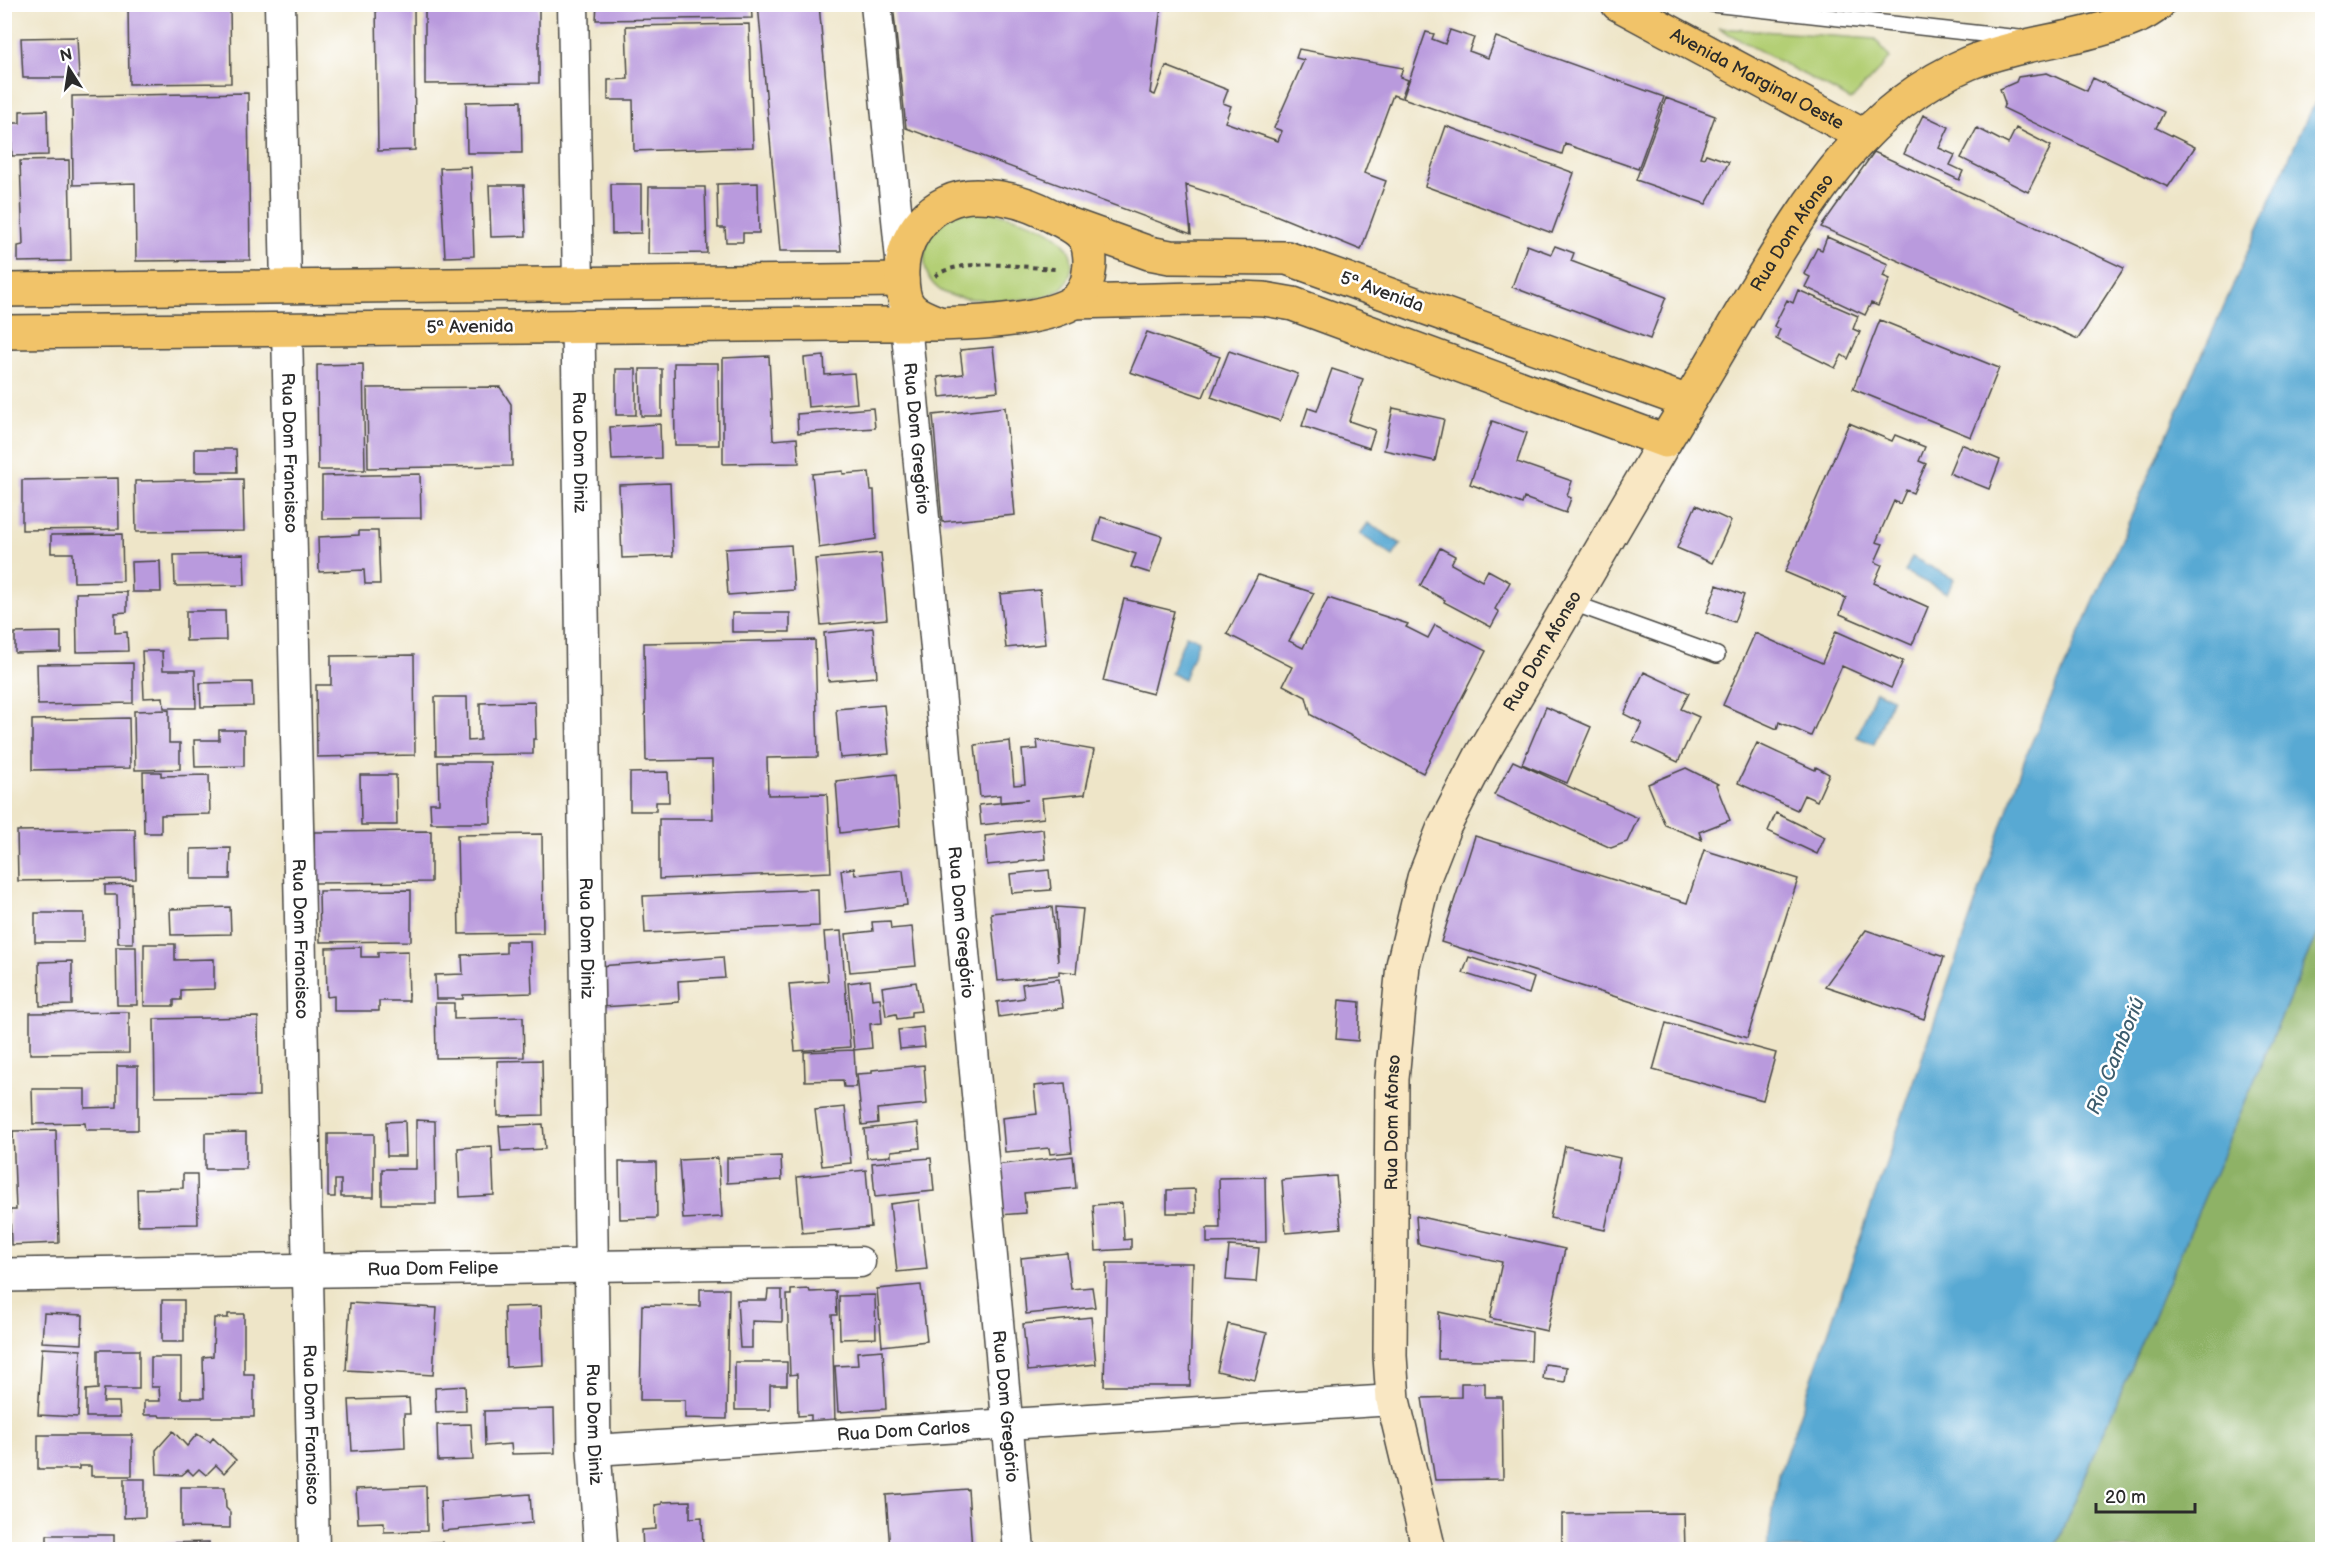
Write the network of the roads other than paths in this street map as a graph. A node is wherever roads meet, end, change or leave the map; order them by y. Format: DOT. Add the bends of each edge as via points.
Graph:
graph roads {
  1 [pos="280,4"];
  2 [pos="573,4"];
  3 [pos="876,4"];
  4 [pos="1618,4"];
  5 [pos="1712,4"];
  6 [pos="2158,4"];
  7 [pos="2052,41"];
  8 [pos="1864,136"];
  9 [pos="1068,224"];
  10 [pos="578,284"];
  11 [pos="286,287"];
  12 [pos="4,290"];
  13 [pos="910,298"];
  14 [pos="1074,302"];
  15 [pos="578,326"];
  16 [pos="287,329"];
  17 [pos="4,332"];
  18 [pos="1688,402"];
  19 [pos="1665,441"];
  20 [pos="1570,602"];
  21 [pos="1717,656"];
  22 [pos="860,1262"];
  23 [pos="591,1266"];
  24 [pos="308,1270"];
  25 [pos="4,1275"];
  26 [pos="1393,1400"];
  27 [pos="1008,1424"];
  28 [pos="594,1450"];
  29 [pos="314,1550"];
  30 [pos="601,1550"];
  31 [pos="1020,1550"];
  32 [pos="1429,1550"];
  1 -- 11 [label="street"];
  2 -- 10 [label="street"];
  3 -- 13 [label="street, Rua Dom Gregório"];
  4 -- 8 [label="main road, Avenida Marginal Oeste"];
  5 -- 7 [label="lane"];
  6 -- 7 [label="main road, Rua Dom Afonso" via="2133,20"];
  7 -- 8 [label="main road, Rua Dom Afonso" via="1971,62 1929,82"];
  8 -- 18 [label="main road, Rua Dom Afonso" via="1819,189 1785,240"];
  9 -- 13 [label="main road" via="1037,208 997,198 974,196 948,202 922,219 904,250"];
  9 -- 14 [label="main road" via="1084,238 1089,252 1086,288"];
  9 -- 18 [label="main road, 5ª Avenida" via="1170,257 1287,258"];
  10 -- 11 [label="main road"];
  10 -- 13 [label="main road"];
  11 -- 12 [label="main road"];
  13 -- 14 [label="main road" via="1018,318"];
  13 -- 15 [label="main road, 5ª Avenida"];
  13 -- 27 [label="street, Rua Dom Gregório"];
  14 -- 19 [label="main road" via="1238,298 1293,304"];
  15 -- 16 [label="main road, 5ª Avenida"];
  15 -- 23 [label="street, Rua Dom Diniz"];
  16 -- 17 [label="main road, 5ª Avenida"];
  16 -- 24 [label="street, Rua Dom Francisco"];
  18 -- 19 [label="main road, Rua Dom Afonso"];
  19 -- 20 [label="main road, Rua Dom Afonso"];
  20 -- 21 [label="lane"];
  20 -- 26 [label="main road, Rua Dom Afonso" via="1444,827 1413,916 1403,965 1392,1079"];
  22 -- 23 [label="street, Rua Dom Felipe"];
  23 -- 24 [label="street, Rua Dom Felipe"];
  23 -- 28 [label="street, Rua Dom Diniz"];
  24 -- 25 [label="street, Rua Dom Felipe"];
  24 -- 29 [label="street, Rua Dom Francisco"];
  26 -- 27 [label="street, Rua Dom Carlos"];
  26 -- 32 [label="main road, Rua Dom Afonso"];
  27 -- 28 [label="street, Rua Dom Carlos"];
  27 -- 31 [label="street, Rua Dom Gregório"];
  28 -- 30 [label="street, Rua Dom Diniz"];
}
